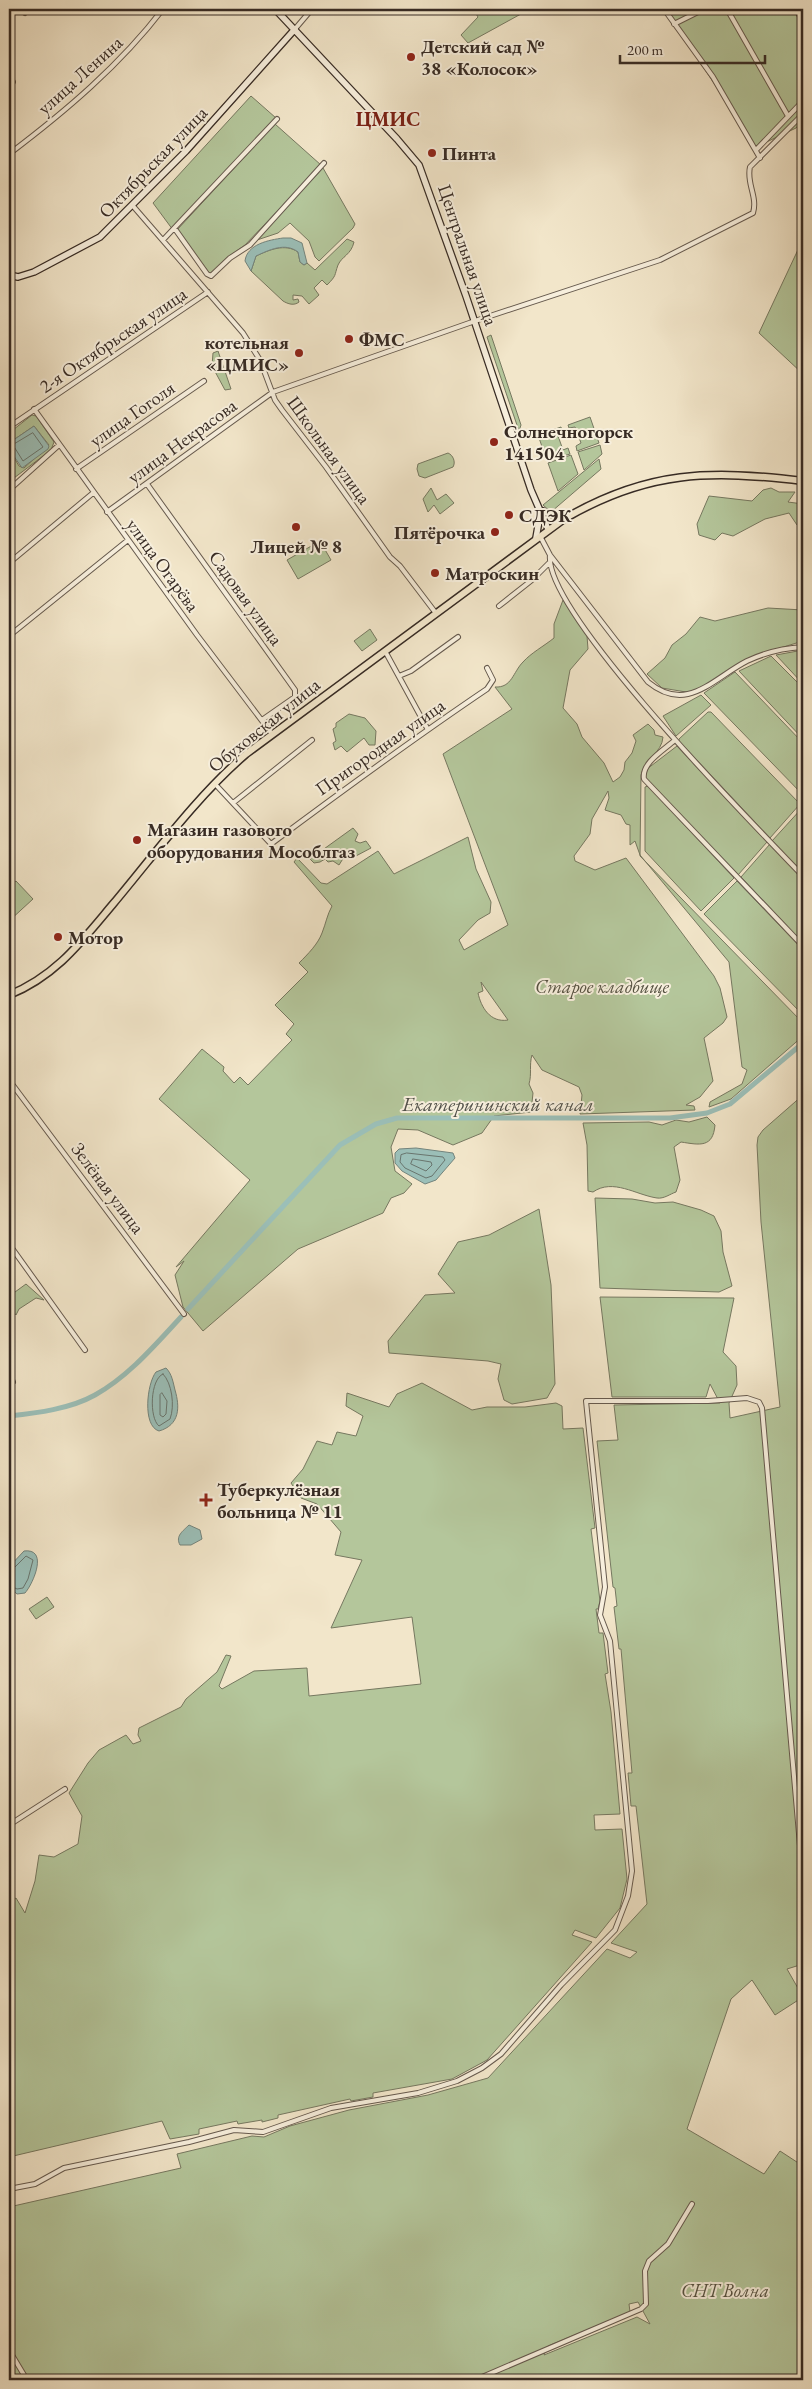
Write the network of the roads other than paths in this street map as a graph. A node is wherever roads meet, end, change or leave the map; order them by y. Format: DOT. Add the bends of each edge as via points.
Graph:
graph roads {
  1 [pos="164,9"];
  2 [pos="275,9"];
  3 [pos="312,9"];
  4 [pos="664,9"];
  5 [pos="704,9"];
  6 [pos="727,9"];
  7 [pos="796,9"];
  8 [pos="802,15"];
  9 [pos="803,22"];
  10 [pos="674,24"];
  11 [pos="295,29"];
  12 [pos="803,101"];
  13 [pos="803,114"];
  14 [pos="788,116"];
  15 [pos="277,119"];
  16 [pos="756,150"];
  17 [pos="9,154"];
  18 [pos="760,158"];
  19 [pos="324,164"];
  20 [pos="134,206"];
  21 [pos="175,229"];
  22 [pos="163,240"];
  23 [pos="10,278"];
  24 [pos="208,292"];
  25 [pos="475,321"];
  26 [pos="204,380"];
  27 [pos="273,392"];
  28 [pos="34,410"];
  29 [pos="9,428"];
  30 [pos="59,445"];
  31 [pos="76,469"];
  32 [pos="803,482"];
  33 [pos="147,484"];
  34 [pos="9,490"];
  35 [pos="93,493"];
  36 [pos="540,510"];
  37 [pos="107,512"];
  38 [pos="564,519"];
  39 [pos="548,529"];
  40 [pos="538,537"];
  41 [pos="128,540"];
  42 [pos="550,555"];
  43 [pos="9,563"];
  44 [pos="549,564"];
  45 [pos="499,606"];
  46 [pos="435,612"];
  47 [pos="9,636"];
  48 [pos="458,637"];
  49 [pos="803,647"];
  50 [pos="384,650"];
  51 [pos="486,668"];
  52 [pos="399,676"];
  53 [pos="262,720"];
  54 [pos="427,728"];
  55 [pos="272,734"];
  56 [pos="312,740"];
  57 [pos="674,740"];
  58 [pos="215,784"];
  59 [pos="233,802"];
  60 [pos="803,876"];
  61 [pos="803,946"];
  62 [pos="9,996"];
  63 [pos="9,1080"];
  64 [pos="9,1244"];
  65 [pos="184,1314"];
  66 [pos="85,1350"];
  67 [pos="9,1373"];
  68 [pos="13,1382"];
  69 [pos="65,1789"];
  70 [pos="9,1825"];
  71 [pos="803,1880"];
  72 [pos="9,2189"];
  73 [pos="692,2204"];
  74 [pos="9,2350"];
  75 [pos="27,2380"];
  76 [pos="474,2380"];
  1 -- 17 [label="street, улица Ленина" via="108,71"];
  2 -- 11 [label="street, Центральная улица"];
  3 -- 11 [label="street"];
  4 -- 10 [label="street"];
  5 -- 10 [label="street"];
  6 -- 14 [label="street"];
  7 -- 8 [label="street"];
  8 -- 9 [label="street"];
  10 -- 16 [label="street" via="713,77"];
  11 -- 20 [label="street, Октябрьская улица" via="202,135"];
  11 -- 25 [label="street, Центральная улица" via="416,160"];
  12 -- 14 [label="street"];
  13 -- 18 [label="street"];
  14 -- 16 [label="street"];
  15 -- 21 [label="street"];
  16 -- 18 [label="street"];
  18 -- 25 [label="street, улица Некрасова" via="750,167 748,175 756,204 753,213 660,260"];
  19 -- 21 [label="street" via="250,245 211,276"];
  20 -- 22 [label="street, Школьная улица"];
  20 -- 23 [label="street, Октябрьская улица" via="91,244 34,272"];
  21 -- 22 [label="street"];
  22 -- 24 [label="street, Школьная улица"];
  24 -- 27 [label="street, Школьная улица" via="249,341"];
  24 -- 28 [label="street, 2-я Октябрьская улица"];
  25 -- 27 [label="street, улица Некрасова"];
  25 -- 36 [label="street, Центральная улица"];
  26 -- 31 [label="street, улица Гоголя"];
  27 -- 33 [label="street, улица Некрасова"];
  27 -- 46 [label="street, Школьная улица" via="282,410 390,557"];
  28 -- 29 [label="street, 2-я Октябрьская улица"];
  28 -- 30 [label="street, улица Огарёва"];
  30 -- 31 [label="street, улица Огарёва"];
  30 -- 34 [label="street"];
  31 -- 35 [label="street, улица Огарёва"];
  32 -- 38 [label="main road, Обуховская улица" via="704,474 651,482 610,495"];
  33 -- 37 [label="street, улица Некрасова"];
  33 -- 53 [label="street, Садовая улица" via="295,690 295,697"];
  35 -- 37 [label="street, улица Огарёва"];
  35 -- 43 [label="street"];
  36 -- 38 [label="street"];
  36 -- 39 [label="street, Центральная улица"];
  36 -- 40 [label="street"];
  37 -- 41 [label="street, улица Огарёва"];
  38 -- 39 [label="main road, Обуховская улица"];
  39 -- 40 [label="main road, Обуховская улица"];
  40 -- 42 [label="street"];
  40 -- 46 [label="main road, Обуховская улица"];
  41 -- 47 [label="street"];
  41 -- 53 [label="street, улица Огарёва"];
  42 -- 44 [label="street"];
  42 -- 49 [label="street" via="657,690 668,694 693,694 749,660"];
  44 -- 45 [label="street"];
  44 -- 57 [label="street" via="573,614"];
  46 -- 50 [label="main road, Обуховская улица"];
  48 -- 52 [label="street"];
  50 -- 52 [label="street"];
  50 -- 55 [label="main road, Обуховская улица"];
  51 -- 54 [label="street, Пригородная улица" via="493,680 491,686"];
  52 -- 54 [label="street"];
  53 -- 55 [label="street, улица Огарёва"];
  54 -- 59 [label="street, Пригородная улица" via="408,746 330,798 271,844"];
  55 -- 58 [label="main road, Обуховская улица" via="235,763"];
  56 -- 59 [label="street"];
  57 -- 60 [label="street"];
  57 -- 61 [label="street" via="644,769 644,779"];
  58 -- 59 [label="street"];
  58 -- 62 [label="main road, Обуховская улица" via="69,956 42,979"];
  63 -- 65 [label="street, Зелёная улица"];
  64 -- 66 [label="street"];
  67 -- 68 [label="street"];
  69 -- 70 [label="street"];
  71 -- 72 [label="street" via="763,1418 759,1402 747,1398 708,1401 586,1400 605,1587 600,1615 610,1641 632,1871 628,1896 615,1930 561,1985 501,2054 457,2081 418,2093 330,2108 263,2132 234,2130 64,2168 35,2184"];
  73 -- 76 [label="street" via="668,2244 649,2261 645,2272 646,2304 641,2309"];
  74 -- 75 [label="street"];
}
